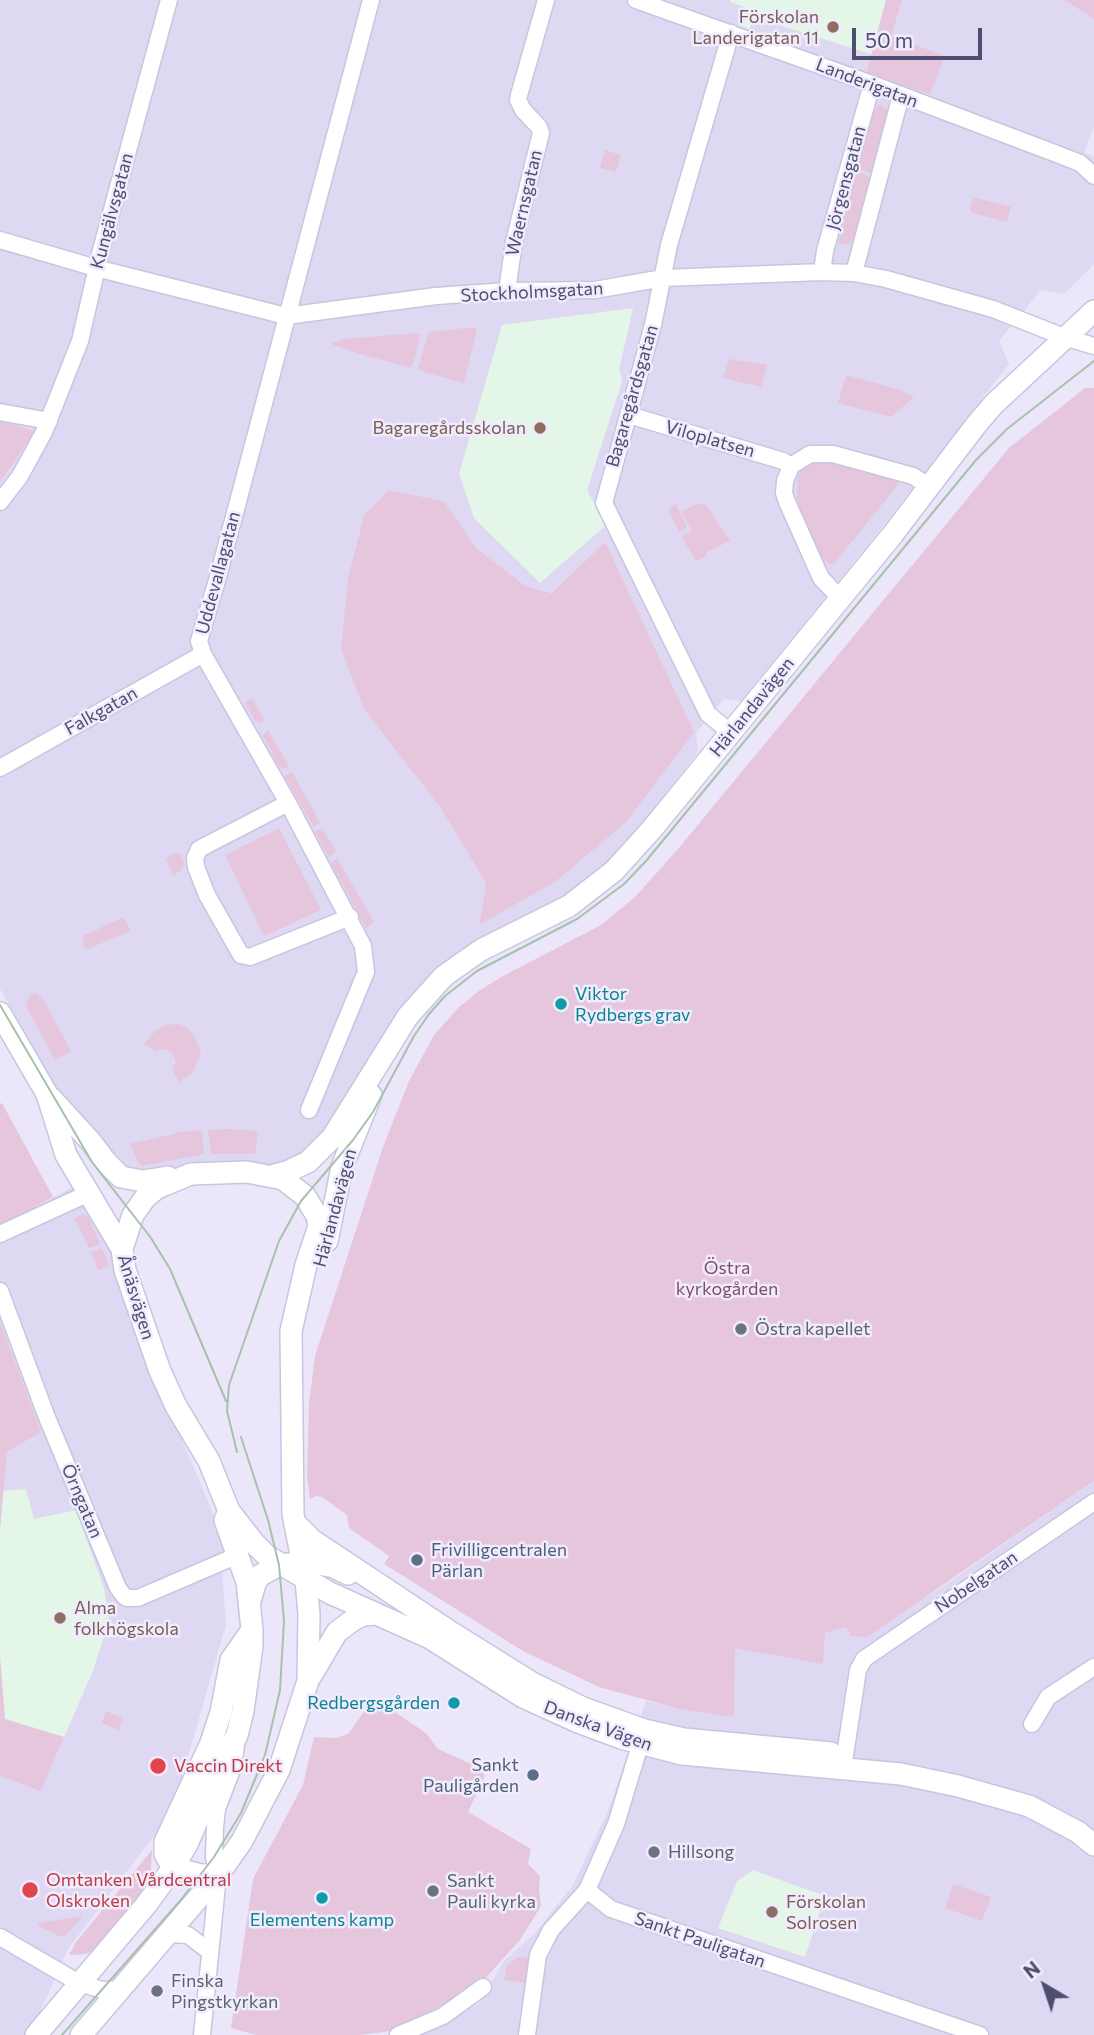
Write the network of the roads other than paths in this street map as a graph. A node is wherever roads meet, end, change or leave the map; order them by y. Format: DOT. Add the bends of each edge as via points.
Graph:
graph roads {
  1 [pos="169,0"];
  2 [pos="371,0"];
  3 [pos="546,0"];
  4 [pos="636,0"];
  5 [pos="731,33"];
  6 [pos="872,84"];
  7 [pos="901,95"];
  8 [pos="1094,176"];
  9 [pos="0,240"];
  10 [pos="96,268"];
  11 [pos="822,272"];
  12 [pos="854,273"];
  13 [pos="663,278"];
  14 [pos="507,291"];
  15 [pos="1094,311"];
  16 [pos="286,316"];
  17 [pos="1064,337"];
  18 [pos="1094,346"];
  19 [pos="0,412"];
  20 [pos="629,415"];
  21 [pos="49,421"];
  22 [pos="791,466"];
  23 [pos="930,486"];
  24 [pos="0,502"];
  25 [pos="840,598"];
  26 [pos="203,654"];
  27 [pos="731,733"];
  28 [pos="0,768"];
  29 [pos="288,803"];
  30 [pos="350,918"];
  31 [pos="0,1013"];
  32 [pos="380,1063"];
  33 [pos="47,1094"];
  34 [pos="309,1110"];
  35 [pos="185,1174"];
  36 [pos="271,1176"];
  37 [pos="89,1193"];
  38 [pos="0,1234"];
  39 [pos="122,1250"];
  40 [pos="0,1291"];
  41 [pos="297,1310"];
  42 [pos="1094,1502"];
  43 [pos="229,1511"];
  44 [pos="295,1523"];
  45 [pos="236,1556"];
  46 [pos="296,1569"];
  47 [pos="373,1582"];
  48 [pos="250,1601"];
  49 [pos="376,1614"];
  50 [pos="252,1630"];
  51 [pos="1094,1667"];
  52 [pos="308,1681"];
  53 [pos="1032,1724"];
  54 [pos="237,1735"];
  55 [pos="642,1737"];
  56 [pos="844,1761"];
  57 [pos="1094,1826"];
  58 [pos="1094,1845"];
  59 [pos="173,1868"];
  60 [pos="218,1875"];
  61 [pos="587,1890"];
  62 [pos="169,1934"];
  63 [pos="0,1937"];
  64 [pos="210,1952"];
  65 [pos="79,1983"];
  66 [pos="484,1987"];
  67 [pos="122,1989"];
  68 [pos="36,2035"];
  69 [pos="82,2035"];
  70 [pos="202,2035"];
  71 [pos="398,2035"];
  72 [pos="527,2035"];
  73 [pos="980,2035"];
  1 -- 10 [label="street, Kungälvsgatan"];
  2 -- 16 [label="street, Uddevallagatan"];
  3 -- 14 [label="street, Waernsgatan" via="519,95 523,110 541,133"];
  4 -- 5 [label="street, Landerigatan"];
  5 -- 6 [label="street, Landerigatan"];
  5 -- 13 [label="street, Bagaregårdsgatan"];
  6 -- 7 [label="street, Landerigatan"];
  6 -- 11 [label="street, Jörgensgatan"];
  7 -- 8 [label="street, Landerigatan" via="1080,163"];
  7 -- 12 [label="street, Jörgensgatan"];
  9 -- 10 [label="street, Stockholmsgatan"];
  10 -- 16 [label="street, Stockholmsgatan"];
  10 -- 21 [label="street, Kungälvsgatan" via="80,341"];
  11 -- 12 [label="street, Stockholmsgatan"];
  11 -- 13 [label="street, Stockholmsgatan"];
  12 -- 17 [label="street, Stockholmsgatan" via="980,305"];
  13 -- 14 [label="street, Stockholmsgatan" via="595,290"];
  13 -- 20 [label="street, Bagaregårdsgatan"];
  14 -- 16 [label="street, Stockholmsgatan"];
  15 -- 17 [label="street, Härlandavägen"];
  16 -- 26 [label="street, Uddevallagatan" via="199,641"];
  17 -- 18 [label="street, Stockholmsgatan"];
  17 -- 23 [label="street, Härlandavägen" via="994,404"];
  19 -- 21 [label="street"];
  20 -- 22 [label="street, Viloplatsen"];
  20 -- 27 [label="street, Bagaregårdsgatan" via="604,503 708,714"];
  21 -- 24 [label="street, Kungälvsgatan"];
  22 -- 23 [label="street" via="810,454 833,454 913,476"];
  22 -- 25 [label="street" via="785,481 787,502 821,578"];
  23 -- 25 [label="street, Härlandavägen"];
  25 -- 27 [label="street, Härlandavägen"];
  26 -- 28 [label="street, Falkgatan"];
  26 -- 29 [label="street, Uddevallagatan"];
  27 -- 32 [label="street, Härlandavägen" via="614,871 569,906 481,950 444,976 408,1016"];
  29 -- 30 [label="street, Uddevallagatan"];
  29 -- 30 [label="street" via="199,849 196,867 207,895 241,955 250,957"];
  30 -- 34 [label="street, Uddevallagatan" via="363,946 366,972"];
  31 -- 33 [label="street, Ånäsvägen"];
  32 -- 36 [label="street, Härlandavägen" via="325,1146 308,1161"];
  32 -- 41 [label="street, Härlandavägen" via="342,1167 315,1281"];
  33 -- 35 [label="street" via="121,1177 143,1181"];
  33 -- 37 [label="street, Ånäsvägen" via="66,1155"];
  35 -- 36 [label="street"];
  35 -- 39 [label="street" via="145,1198 133,1215"];
  36 -- 41 [label="street, Härlandavägen" via="292,1184 305,1196 319,1226"];
  37 -- 38 [label="street"];
  37 -- 39 [label="street, Ånäsvägen"];
  39 -- 43 [label="street, Ånäsvägen" via="160,1371 209,1461"];
  40 -- 45 [label="street, Örngatan" via="46,1415 124,1596 138,1598"];
  41 -- 44 [label="street, Härlandavägen" via="291,1331"];
  42 -- 56 [label="street, Nobelgatan" via="860,1663"];
  43 -- 45 [label="street" via="225,1520"];
  43 -- 46 [label="street, Danska Vägen" via="254,1543"];
  44 -- 46 [label="street, Härlandavägen"];
  44 -- 47 [label="street, Danska Vägen"];
  45 -- 48 [label="street"];
  46 -- 47 [label="street" via="334,1567"];
  46 -- 48 [label="street" via="270,1569 259,1576"];
  46 -- 49 [label="street, Danska Vägen"];
  46 -- 52 [label="street, Härlandavägen" via="310,1625"];
  47 -- 55 [label="street, Danska Vägen" via="532,1683"];
  48 -- 50 [label="street"];
  49 -- 52 [label="street" via="352,1620 337,1632"];
  49 -- 55 [label="street, Danska Vägen" via="430,1638 523,1697 593,1728"];
  50 -- 54 [label="street"];
  50 -- 59 [label="street" via="232,1660 211,1743 166,1838 165,1854"];
  51 -- 53 [label="street" via="1048,1697"];
  52 -- 60 [label="street" via="269,1791"];
  54 -- 59 [label="street"];
  54 -- 60 [label="street" via="233,1767 216,1818 213,1843"];
  55 -- 56 [label="street, Danska Vägen"];
  55 -- 61 [label="street" via="616,1824"];
  56 -- 57 [label="street, Danska Vägen" via="901,1760 962,1772 1040,1796"];
  56 -- 58 [label="street, Danska Vägen" via="1001,1796 1056,1819"];
  59 -- 60 [label="street"];
  59 -- 65 [label="street"];
  60 -- 62 [label="street"];
  60 -- 64 [label="street"];
  61 -- 72 [label="street" via="551,1930 538,1955"];
  61 -- 73 [label="street, Sankt Pauligatan" via="611,1909"];
  62 -- 64 [label="street" via="188,1935"];
  62 -- 67 [label="street"];
  63 -- 65 [label="street"];
  64 -- 70 [label="street"];
  65 -- 67 [label="street" via="102,1990"];
  65 -- 68 [label="street"];
  66 -- 71 [label="street" via="443,2016"];
  67 -- 69 [label="street"];
}
